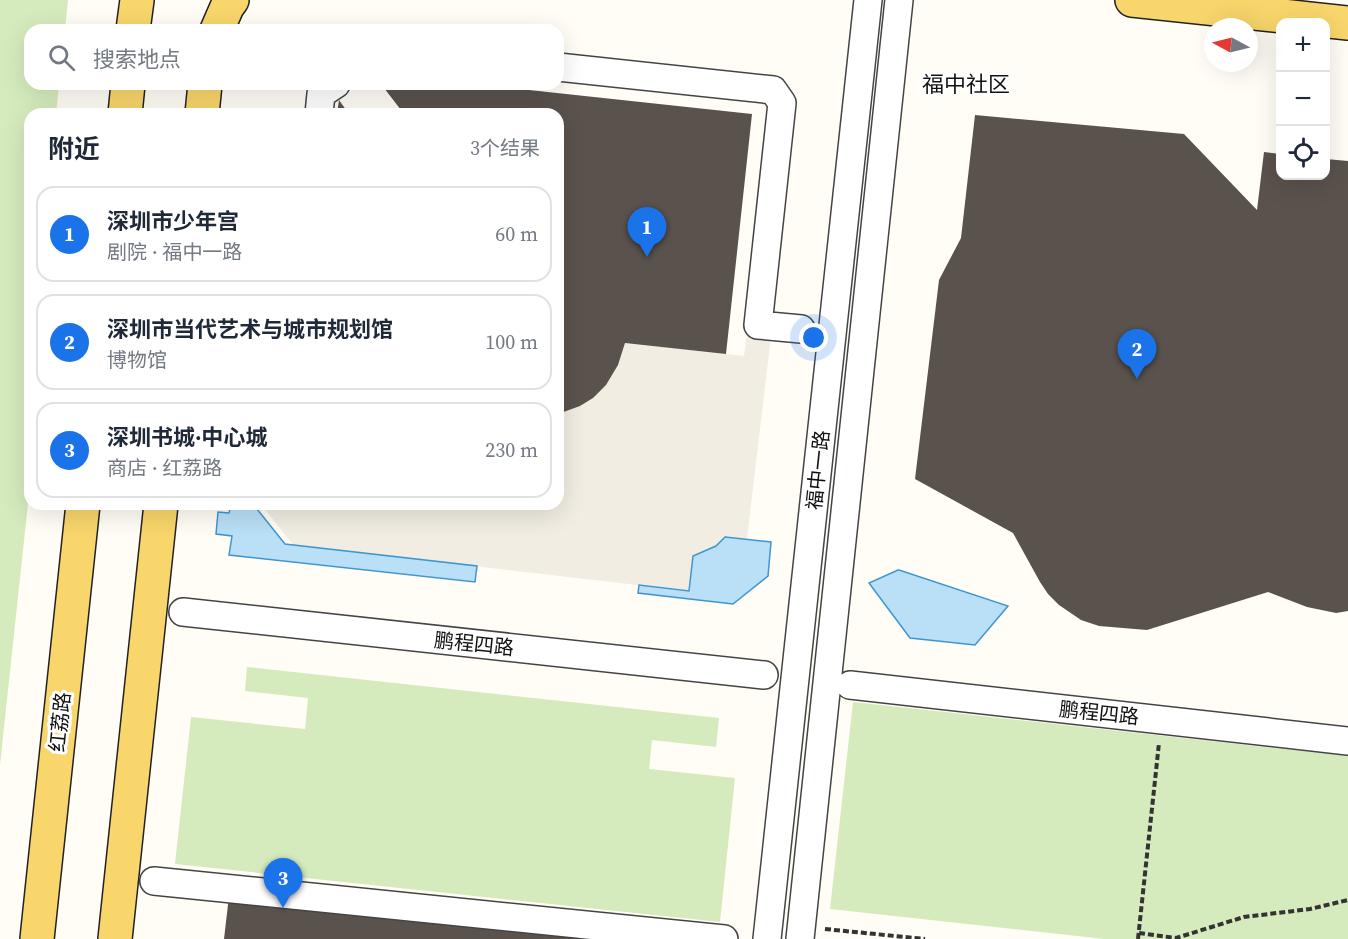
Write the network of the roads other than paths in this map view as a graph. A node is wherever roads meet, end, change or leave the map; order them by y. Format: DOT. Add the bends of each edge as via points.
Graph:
graph roads {
  1 [pos="137,0"];
  2 [pos="214,0"];
  3 [pos="232,0"];
  4 [pos="868,0"];
  5 [pos="899,0"];
  6 [pos="1132,0"];
  7 [pos="1348,23"];
  8 [pos="134,24"];
  9 [pos="211,24"];
  10 [pos="220,24"];
  11 [pos="564,68"];
  12 [pos="127,90"];
  13 [pos="204,90"];
  14 [pos="327,90"];
  15 [pos="125,108"];
  16 [pos="203,108"];
  17 [pos="320,108"];
  18 [pos="801,329"];
  19 [pos="82,510"];
  20 [pos="160,510"];
  21 [pos="183,612"];
  22 [pos="764,675"];
  23 [pos="850,685"];
  24 [pos="1348,741"];
  25 [pos="154,881"];
  26 [pos="37,939"];
  27 [pos="115,939"];
  28 [pos="724,939"];
  29 [pos="767,939"];
  30 [pos="800,939"];
  1 -- 8 [label="main road"];
  2 -- 9 [label="main road"];
  3 -- 10 [label="main road"];
  4 -- 29 [label="street, 福中一路"];
  5 -- 30 [label="street, 福中一路"];
  6 -- 7 [label="main road"];
  11 -- 18 [label="street" via="773,90 782,103 758,325"];
  12 -- 15 [label="main road"];
  13 -- 16 [label="main road"];
  14 -- 17 [label="street" via="321,94"];
  19 -- 26 [label="main road, 红荔路"];
  20 -- 27 [label="main road"];
  21 -- 22 [label="street, 鹏程四路"];
  23 -- 24 [label="street, 鹏程四路"];
  25 -- 28 [label="street"];
}
